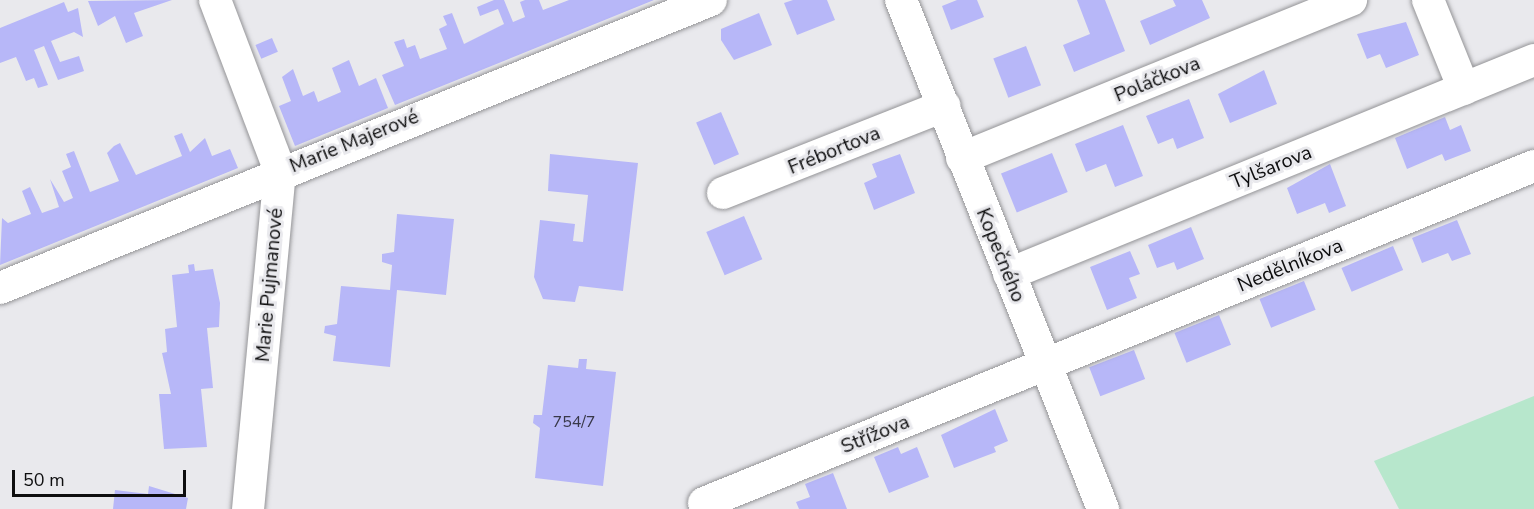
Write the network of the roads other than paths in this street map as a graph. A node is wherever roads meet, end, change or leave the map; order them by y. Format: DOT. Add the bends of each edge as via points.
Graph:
graph roads {
  1 [pos="215,0"];
  2 [pos="711,0"];
  3 [pos="901,0"];
  4 [pos="1351,0"];
  5 [pos="1428,0"];
  6 [pos="1534,60"];
  7 [pos="1464,89"];
  8 [pos="944,106"];
  9 [pos="962,158"];
  10 [pos="1534,166"];
  11 [pos="280,171"];
  12 [pos="723,193"];
  13 [pos="1009,274"];
  14 [pos="0,288"];
  15 [pos="1045,365"];
  16 [pos="704,503"];
  17 [pos="248,509"];
  18 [pos="1103,509"];
  1 -- 11 [label="street, Marie Pujmanové"];
  2 -- 11 [label="street, Marie Majerové"];
  3 -- 8 [label="street, Kopečného"];
  4 -- 9 [label="street, Poláčkova"];
  5 -- 7 [label="street"];
  6 -- 7 [label="street, Tylšarova"];
  7 -- 13 [label="street, Tylšarova"];
  8 -- 9 [label="street, Kopečného"];
  8 -- 12 [label="street, Frébortova"];
  9 -- 13 [label="street, Kopečného"];
  10 -- 15 [label="street, Nedělníkova"];
  11 -- 14 [label="street, Marie Majerové"];
  11 -- 17 [label="street, Marie Pujmanové"];
  13 -- 15 [label="street, Kopečného"];
  15 -- 16 [label="street, Střížova"];
  15 -- 18 [label="street, Kopečného"];
}
